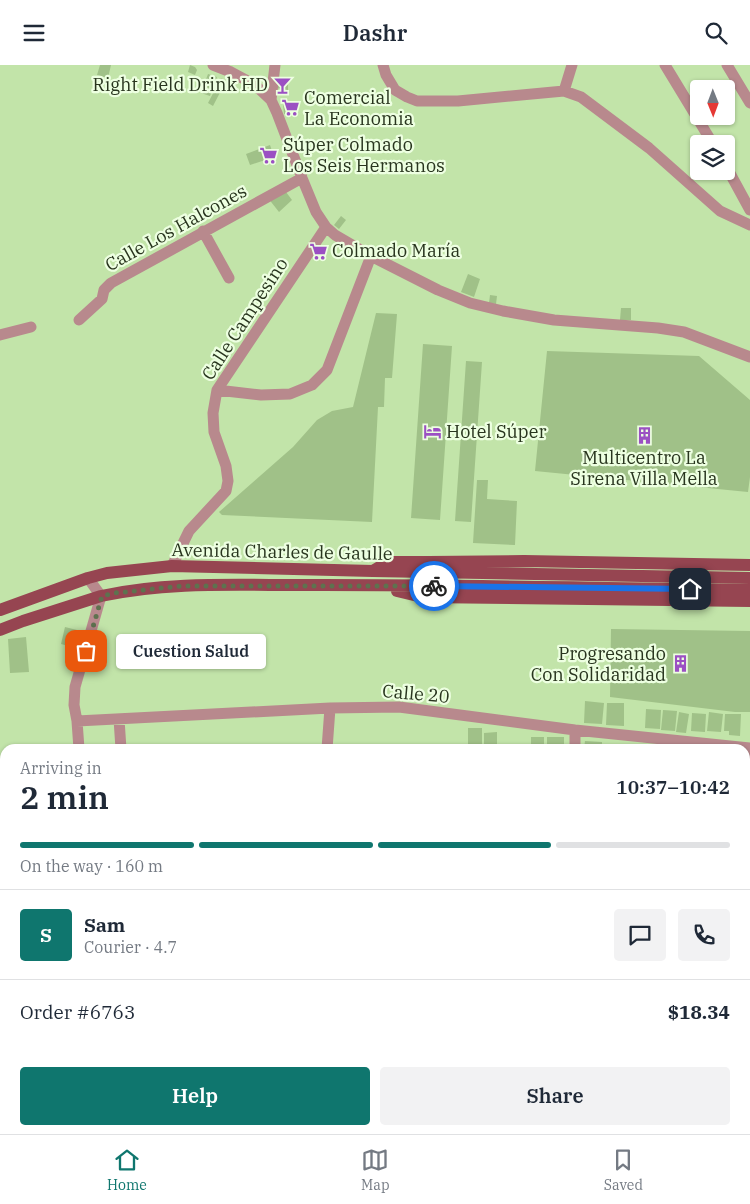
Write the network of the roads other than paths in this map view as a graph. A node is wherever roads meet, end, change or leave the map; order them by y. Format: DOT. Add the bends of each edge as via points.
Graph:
graph roads {
  1 [pos="213,65"];
  2 [pos="275,65"];
  3 [pos="383,65"];
  4 [pos="572,65"];
  5 [pos="665,65"];
  6 [pos="727,65"];
  7 [pos="231,68"];
  8 [pos="564,91"];
  9 [pos="271,100"];
  10 [pos="750,103"];
  11 [pos="708,135"];
  12 [pos="302,178"];
  13 [pos="734,180"];
  14 [pos="750,210"];
  15 [pos="750,225"];
  16 [pos="326,227"];
  17 [pos="203,231"];
  18 [pos="371,256"];
  19 [pos="229,278"];
  20 [pos="79,319"];
  21 [pos="31,327"];
  22 [pos="0,335"];
  23 [pos="750,357"];
  24 [pos="217,390"];
  25 [pos="750,565"];
  26 [pos="172,566"];
  27 [pos="372,571"];
  28 [pos="750,577"];
  29 [pos="88,578"];
  30 [pos="372,585"];
  31 [pos="750,590"];
  32 [pos="102,596"];
  33 [pos="750,601"];
  34 [pos="0,610"];
  35 [pos="0,630"];
  36 [pos="330,708"];
  37 [pos="119,719"];
  38 [pos="77,721"];
  39 [pos="575,730"];
  40 [pos="79,744"];
  41 [pos="121,744"];
  42 [pos="327,744"];
  43 [pos="575,744"];
  44 [pos="711,744"];
  1 -- 7 [label="street"];
  2 -- 9 [label="street"];
  3 -- 8 [label="street" via="396,91 417,101 458,101"];
  4 -- 8 [label="street"];
  5 -- 11 [label="street"];
  6 -- 10 [label="street"];
  7 -- 9 [label="street"];
  8 -- 15 [label="street" via="596,107 649,148 720,211"];
  9 -- 12 [label="street"];
  12 -- 16 [label="street"];
  12 -- 17 [label="street, Calle Los Halcones"];
  13 -- 14 [label="street"];
  16 -- 18 [label="street"];
  16 -- 24 [label="street, Calle Campesino"];
  17 -- 19 [label="street"];
  17 -- 20 [label="street, Calle Los Halcones" via="111,283 102,299"];
  18 -- 23 [label="street" via="470,303 554,320 684,332"];
  18 -- 24 [label="street" via="327,370 312,385 290,394 261,395"];
  21 -- 22 [label="street"];
  24 -- 26 [label="street, Calle Campesino" via="214,432 226,466 226,491 189,531"];
  25 -- 27 [label="main road" via="388,562"];
  26 -- 27 [label="main road, Avenida Charles de Gaulle"];
  26 -- 29 [label="main road, Avenida Charles de Gaulle"];
  27 -- 28 [label="main road, Avenida Charles de Gaulle"];
  29 -- 32 [label="street"];
  29 -- 34 [label="main road, Avenida Charles de Gaulle"];
  30 -- 31 [label="main road, Avenida Charles de Gaulle"];
  30 -- 32 [label="main road, Avenida Charles de Gaulle" via="181,586"];
  30 -- 33 [label="main road" via="422,597"];
  32 -- 35 [label="main road, Avenida Charles de Gaulle"];
  32 -- 38 [label="street" via="75,687"];
  36 -- 37 [label="street, Calle 20"];
  36 -- 39 [label="street, Calle 20" via="399,707"];
  36 -- 42 [label="street"];
  37 -- 38 [label="street, Calle 20"];
  37 -- 41 [label="street"];
  38 -- 40 [label="street"];
  39 -- 43 [label="street"];
  39 -- 44 [label="street, Calle 20"];
}
